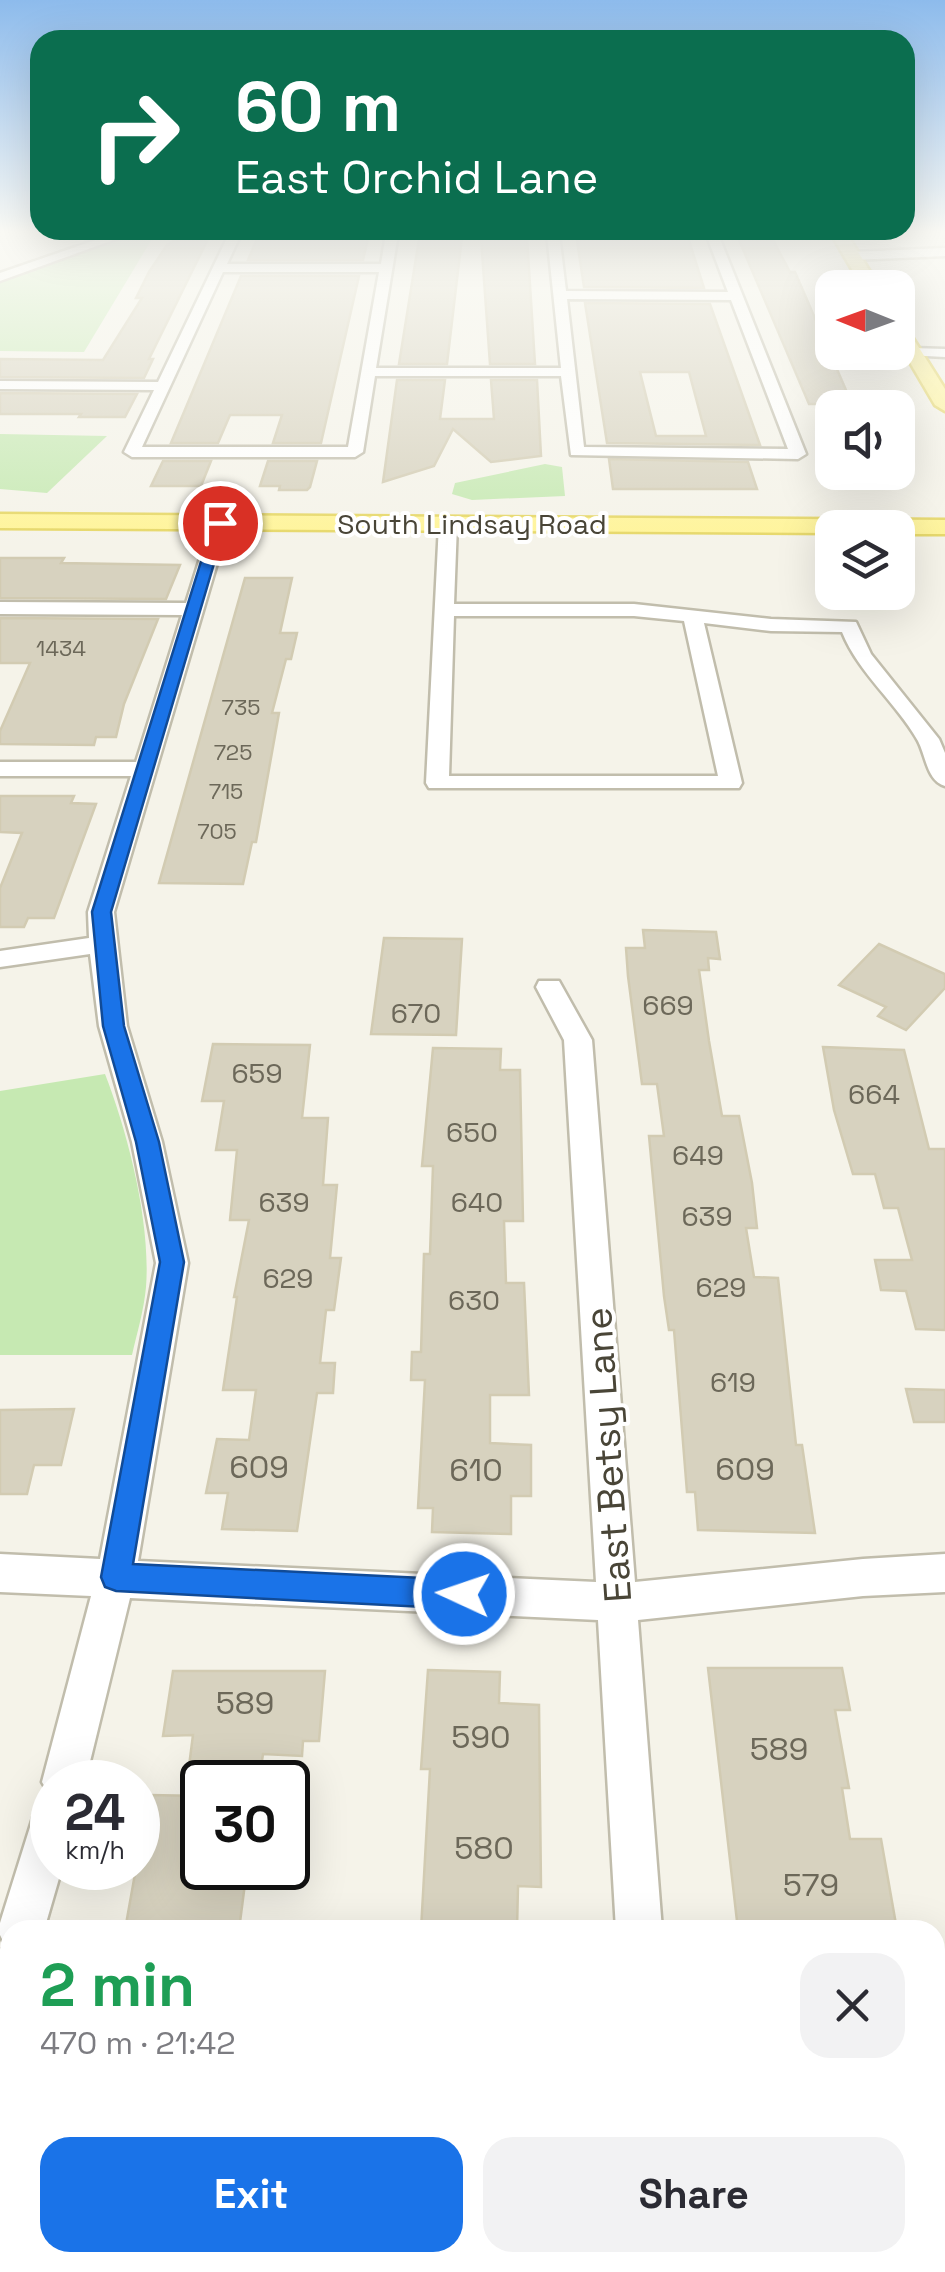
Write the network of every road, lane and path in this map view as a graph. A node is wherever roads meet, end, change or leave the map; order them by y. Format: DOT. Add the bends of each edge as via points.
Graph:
graph roads {
  1 [pos="186,340"];
  2 [pos="374,340"];
  3 [pos="563,340"];
  4 [pos="753,340"];
  5 [pos="915,352"];
  6 [pos="945,352"];
  7 [pos="915,357"];
  8 [pos="368,372"];
  9 [pos="567,372"];
  10 [pos="0,385"];
  11 [pos="164,386"];
  12 [pos="945,405"];
  13 [pos="0,521"];
  14 [pos="220,523"];
  15 [pos="448,524"];
  16 [pos="945,527"];
  17 [pos="0,608"];
  18 [pos="192,609"];
  19 [pos="444,610"];
  20 [pos="693,616"];
  21 [pos="0,769"];
  22 [pos="144,770"];
  23 [pos="945,779"];
  24 [pos="102,944"];
  25 [pos="0,960"];
  26 [pos="550,987"];
  27 [pos="0,1573"];
  28 [pos="945,1573"];
  29 [pos="116,1577"];
  30 [pos="619,1602"];
  31 [pos="70,1760"];
  32 [pos="33,1890"];
  33 [pos="25,1920"];
  34 [pos="638,1920"];
  1 -- 11 [label="street"];
  2 -- 8 [label="street"];
  3 -- 9 [label="street"];
  4 -- 9 [label="street" via="798,454 578,452"];
  5 -- 6 [label="street"];
  7 -- 12 [label="main road"];
  8 -- 9 [label="street"];
  8 -- 11 [label="street" via="355,452 132,452"];
  10 -- 11 [label="street"];
  13 -- 14 [label="main road, South Lindsay Road"];
  14 -- 15 [label="main road, South Lindsay Road"];
  14 -- 18 [label="street"];
  15 -- 16 [label="main road, South Lindsay Road"];
  15 -- 19 [label="street"];
  17 -- 18 [label="street"];
  18 -- 22 [label="street"];
  19 -- 20 [label="street"];
  19 -- 20 [label="street" via="436,783 730,783"];
  20 -- 23 [label="street" via="848,626 861,656 928,738"];
  21 -- 22 [label="street"];
  22 -- 24 [label="street" via="101,912"];
  24 -- 25 [label="street"];
  24 -- 29 [label="street" via="114,1026 172,1262"];
  26 -- 30 [label="street, East Betsy Lane" via="578,1040"];
  27 -- 29 [label="street"];
  28 -- 30 [label="street" via="888,1573 689,1601"];
  29 -- 30 [label="street"];
  29 -- 31 [label="street"];
  30 -- 34 [label="street, East Betsy Lane"];
  32 -- 33 [label="street"];
}
